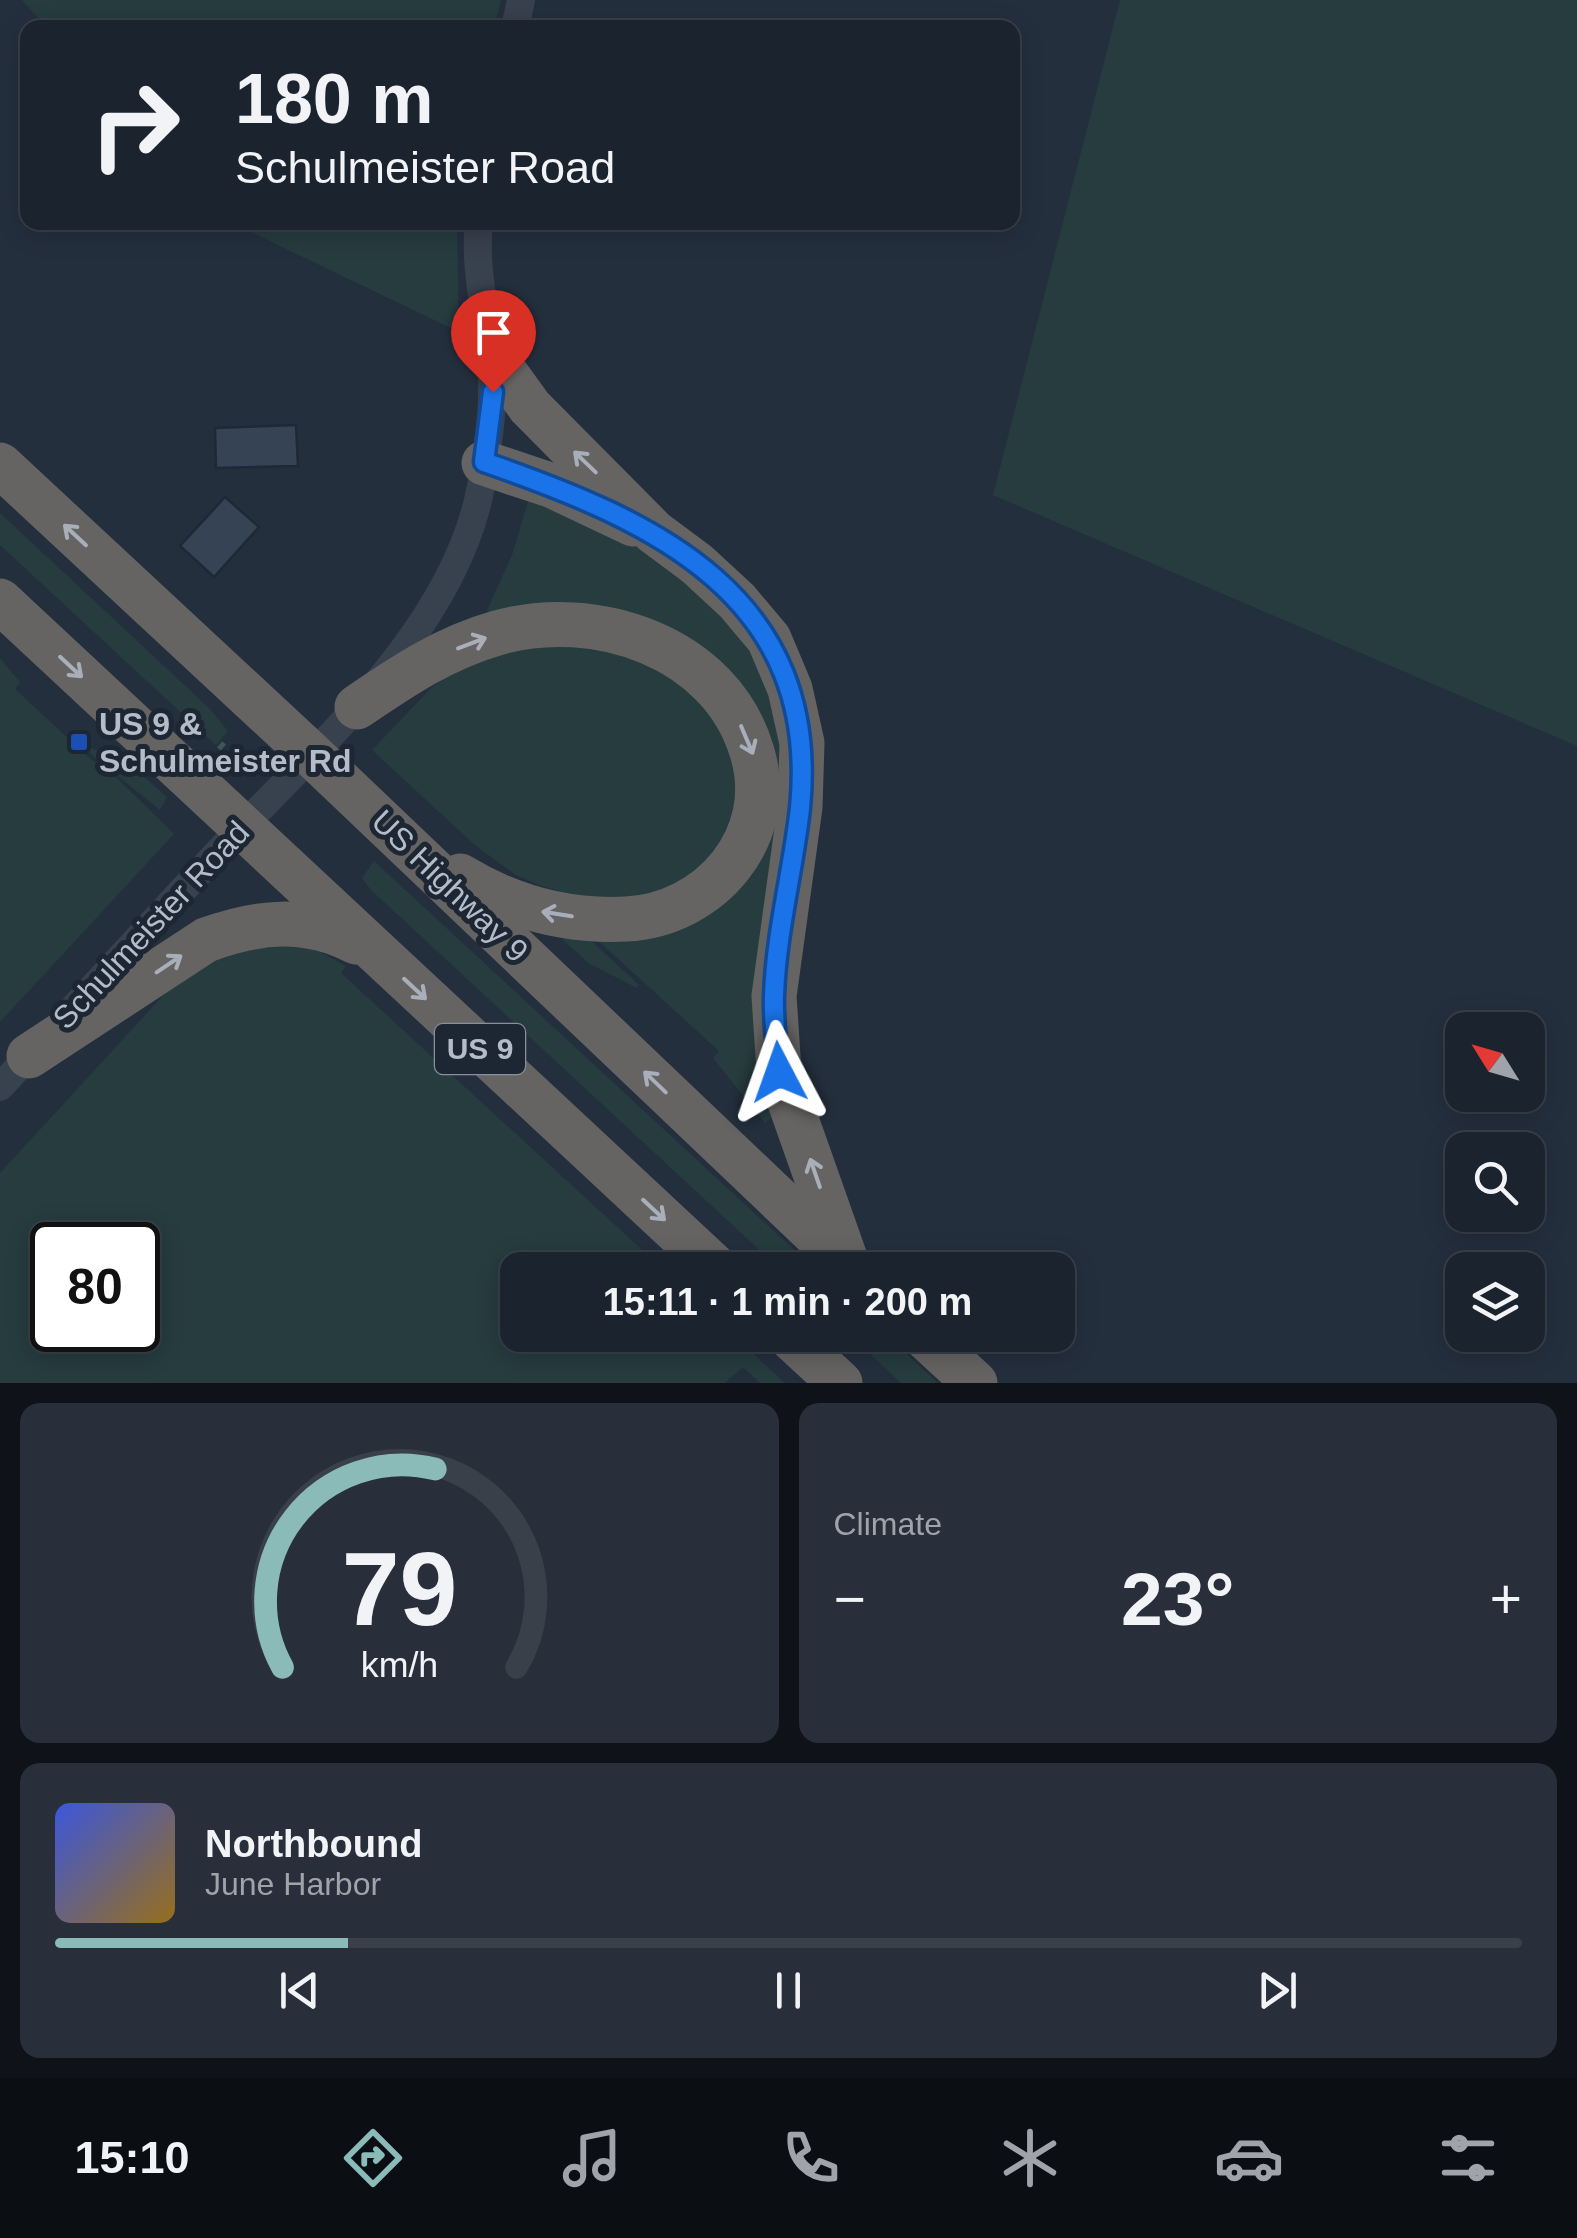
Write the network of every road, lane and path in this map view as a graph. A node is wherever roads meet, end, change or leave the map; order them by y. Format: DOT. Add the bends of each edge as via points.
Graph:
graph roads {
  1 [pos="480,230"];
  2 [pos="491,353"];
  3 [pos="484,462"];
  4 [pos="0,466"];
  5 [pos="654,532"];
  6 [pos="0,600"];
  7 [pos="356,706"];
  8 [pos="229,737"];
  9 [pos="219,748"];
  10 [pos="312,755"];
  11 [pos="242,828"];
  12 [pos="403,842"];
  13 [pos="375,952"];
  14 [pos="14,1072"];
  15 [pos="699,1252"];
  16 [pos="834,1252"];
  17 [pos="845,1252"];
  18 [pos="806,1352"];
  19 [pos="941,1352"];
  20 [pos="840,1383"];
  21 [pos="975,1383"];
  1 -- 2 [label="street, Schulmeister Road" via="480,287"];
  2 -- 3 [label="street, Schulmeister Road"];
  5 -- 2 [label="highway, one-way" via="530,407"];
  3 -- 5 [label="highway"];
  3 -- 7 [label="street, Schulmeister Road" via="474,512 438,596 404,650"];
  10 -- 4 [label="highway, US Highway 9 / US 9, one-way"];
  17 -- 5 [label="highway, one-way" via="779,1072 774,996 802,744 790,689 768,639 737,601"];
  6 -- 11 [label="highway, US 9, one-way"];
  7 -- 10 [label="street, Schulmeister Road"];
  7 -- 12 [label="highway, one-way" via="428,660 498,632 566,622 620,630 684,662 732,710 752,752 756,801 740,852 723,878 698,897 644,918 596,921 535,911 485,892"];
  8 -- 9 [label="path"];
  10 -- 11 [label="street, Schulmeister Road"];
  10 -- 12 [label="highway, US Highway 9 / US 9"];
  11 -- 13 [label="highway, US 9"];
  11 -- 14 [label="street, Schulmeister Road"];
  16 -- 12 [label="highway, US Highway 9 / US 9, one-way"];
  14 -- 13 [label="highway, one-way" via="206,940 248,925 303,924"];
  13 -- 15 [label="highway, US 9, one-way"];
  18 -- 20 [label="highway"];
  19 -- 21 [label="highway"];
}
